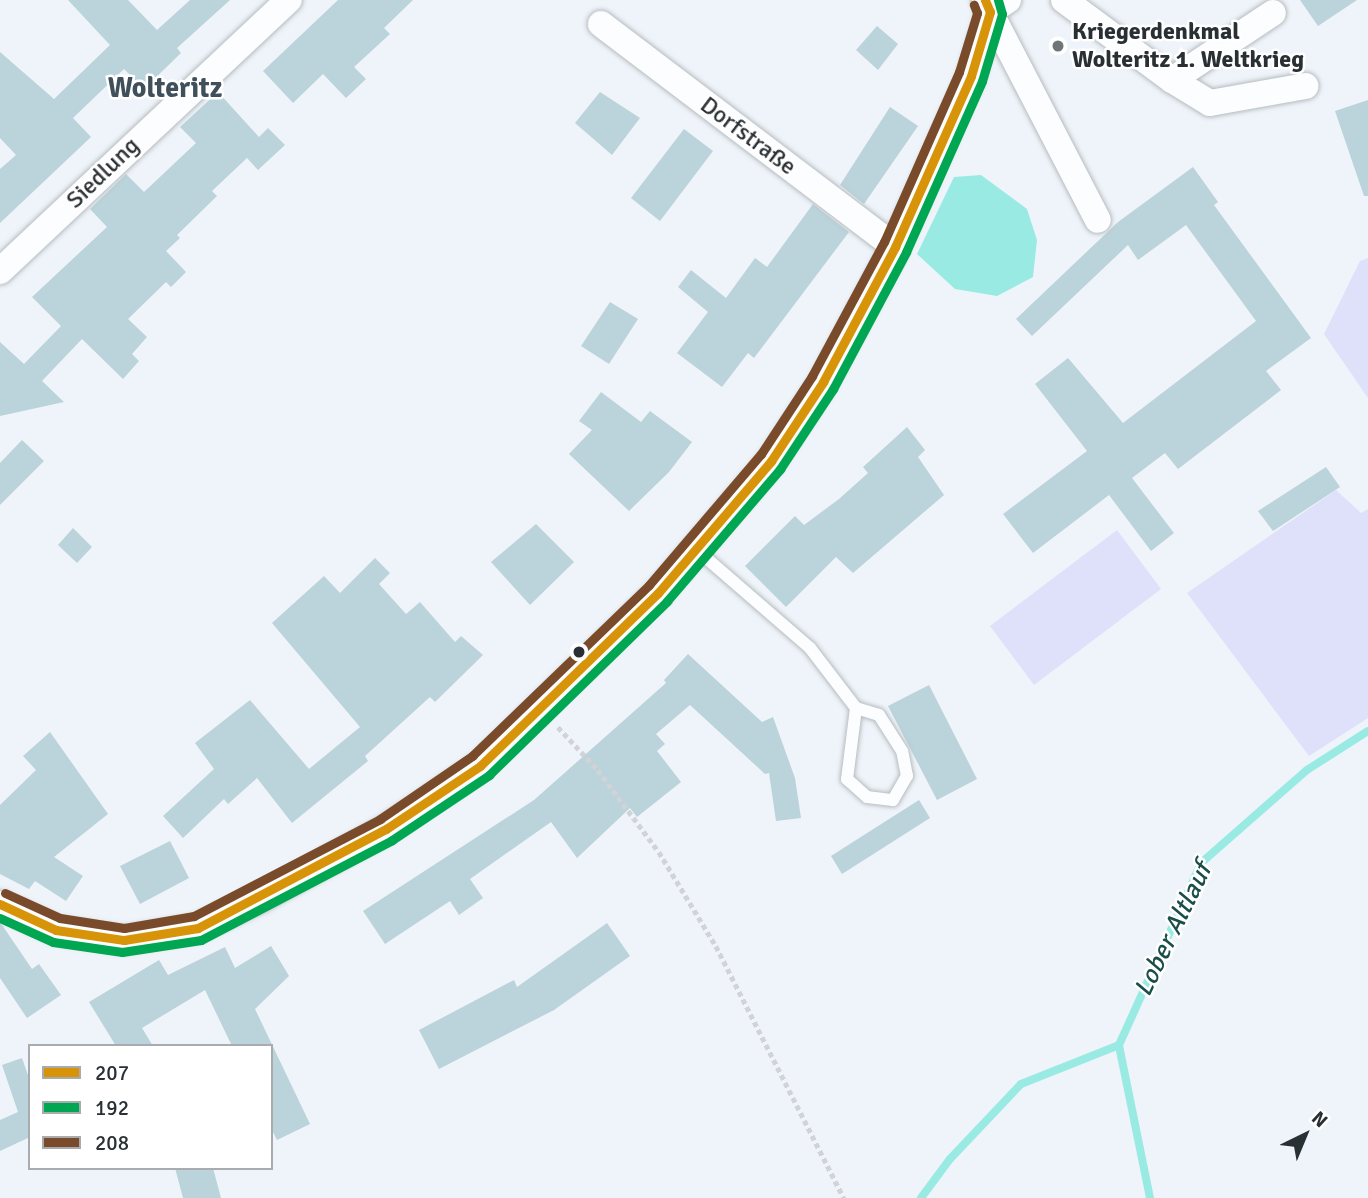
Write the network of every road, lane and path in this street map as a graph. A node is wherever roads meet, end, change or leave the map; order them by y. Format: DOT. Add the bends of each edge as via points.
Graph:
graph roads {
  1 [pos="289,0"];
  2 [pos="1067,0"];
  3 [pos="994,4"];
  4 [pos="1273,13"];
  5 [pos="601,24"];
  6 [pos="1172,80"];
  7 [pos="1306,86"];
  8 [pos="1098,220"];
  9 [pos="895,247"];
  10 [pos="0,271"];
  11 [pos="698,551"];
  12 [pos="856,708"];
  13 [pos="541,709"];
  14 [pos="0,904"];
  15 [pos="844,1198"];
  1 -- 10 [label="street, Siedlung"];
  2 -- 6 [label="street"];
  3 -- 8 [label="street"];
  3 -- 9 [label="street" via="971,76"];
  4 -- 6 [label="street"];
  5 -- 9 [label="street, Dorfstraße"];
  6 -- 7 [label="street" via="1210,103"];
  9 -- 11 [label="street" via="823,382 771,461"];
  11 -- 12 [label="lane" via="810,648"];
  11 -- 13 [label="street"];
  12 -- 12 [label="lane" via="847,779 867,797 892,800 907,776 902,751 879,715"];
  13 -- 14 [label="street" via="480,766 437,797 262,898 198,928 124,940 56,930"];
  13 -- 15 [label="path" via="598,770 659,852 716,946"];
}
